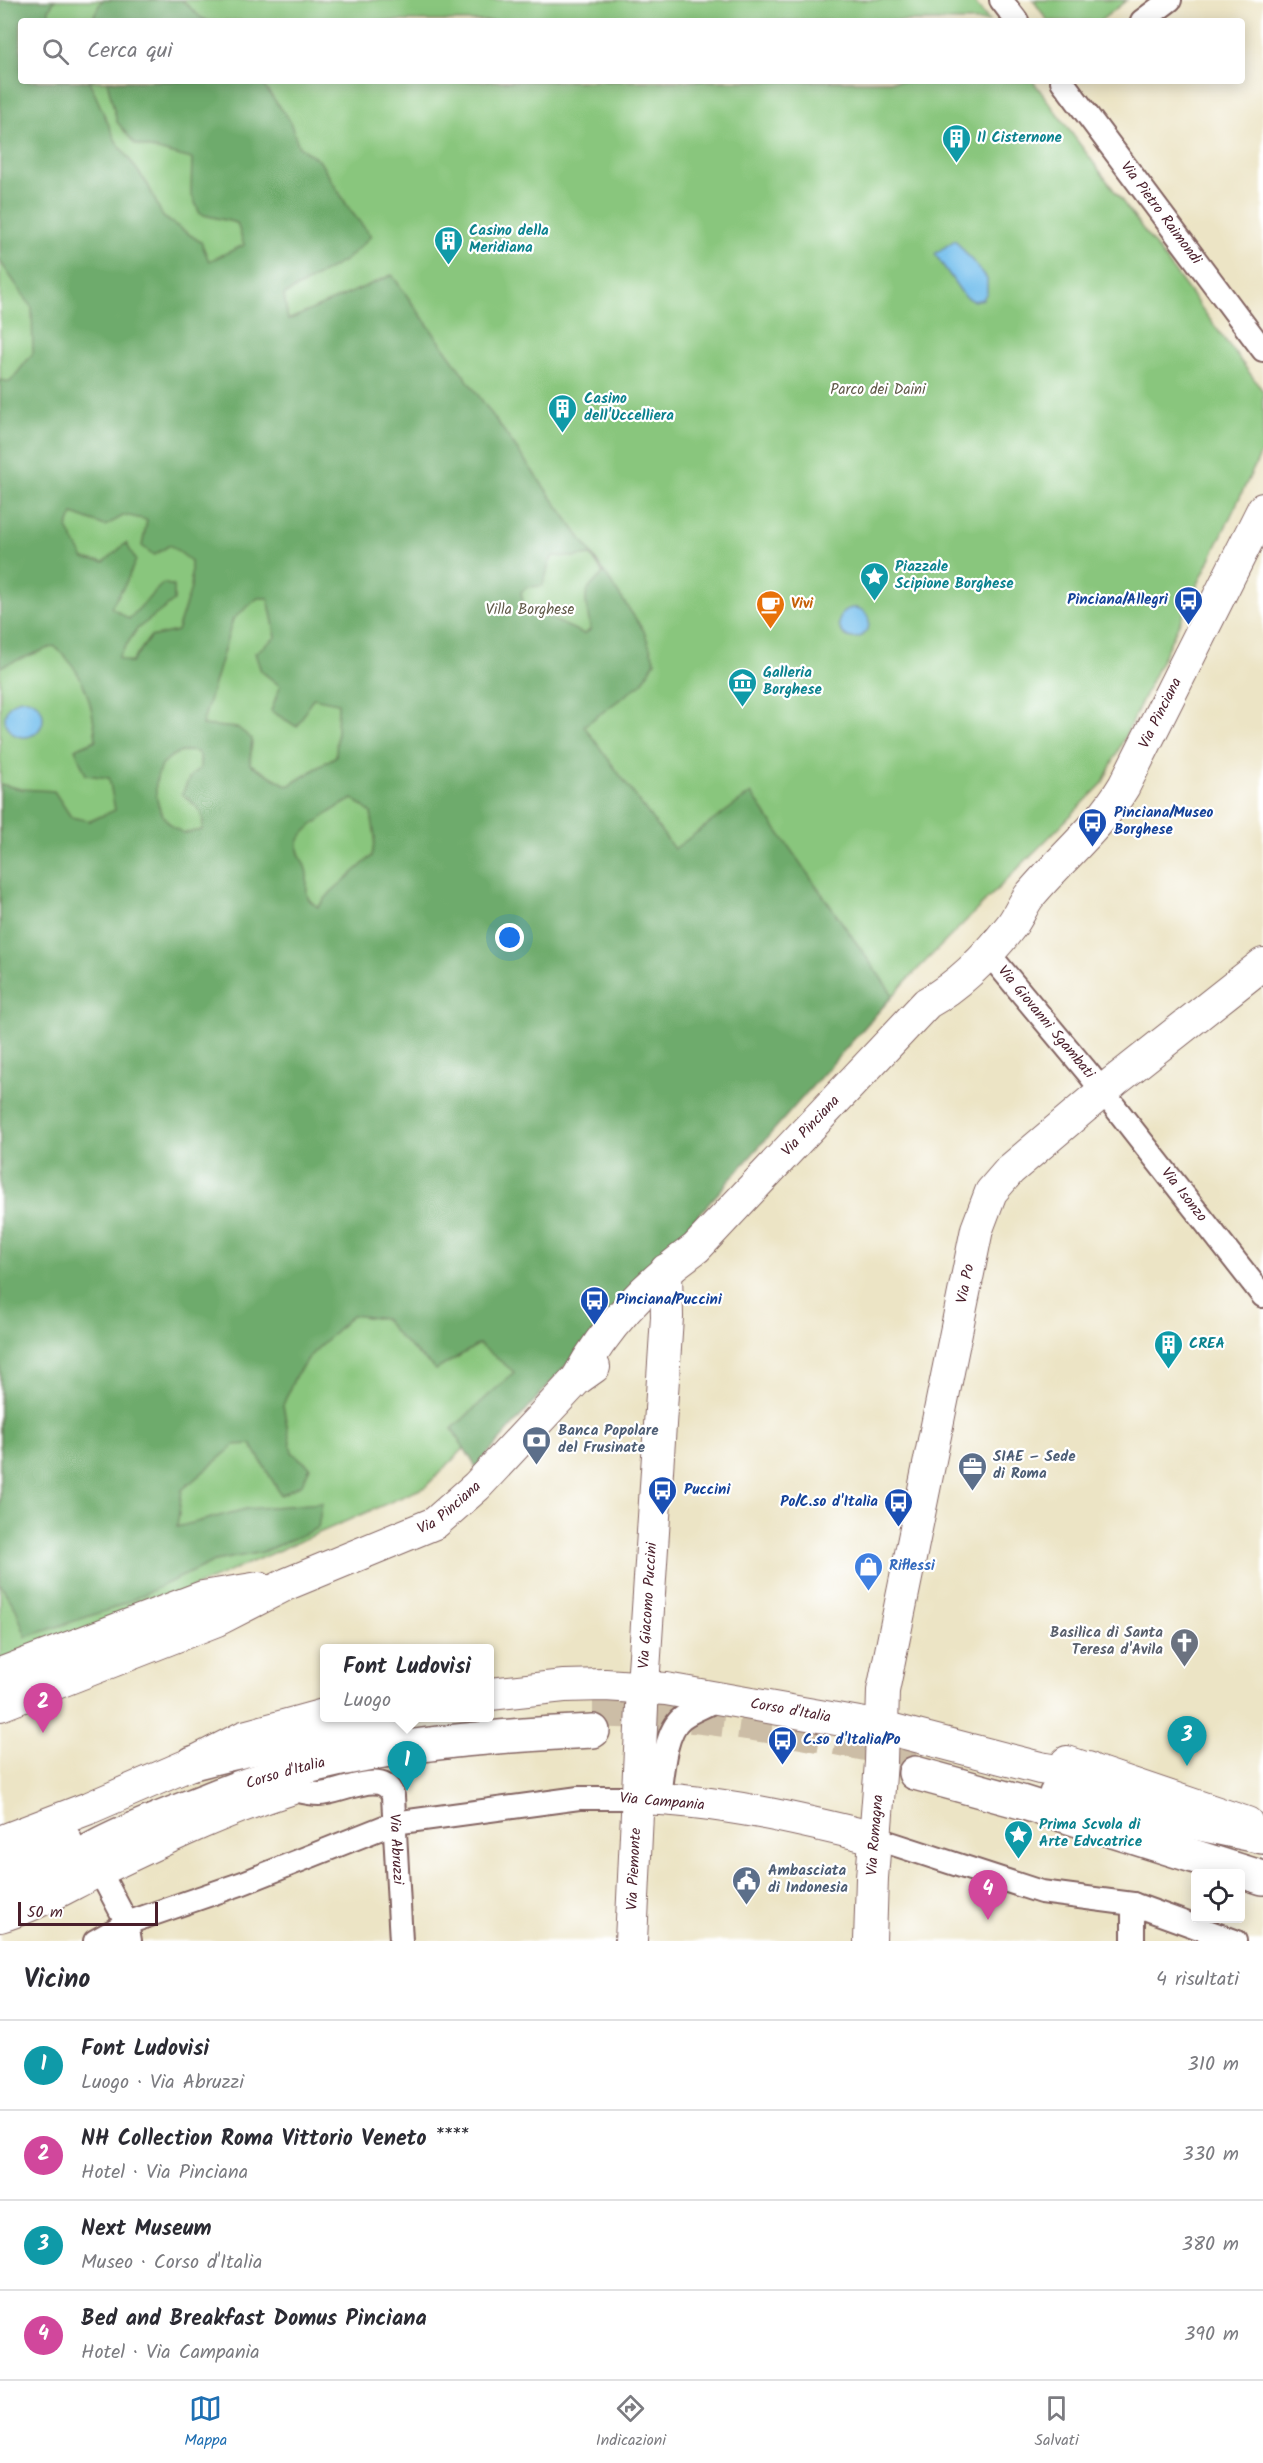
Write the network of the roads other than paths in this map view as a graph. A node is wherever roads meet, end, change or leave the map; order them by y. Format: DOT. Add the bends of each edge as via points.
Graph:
graph roads {
  1 [pos="1001,0"];
  2 [pos="1170,0"];
  3 [pos="1015,18"];
  4 [pos="1146,18"];
  5 [pos="1064,84"];
  6 [pos="1262,354"];
  7 [pos="1263,509"];
  8 [pos="1019,902"];
  9 [pos="989,954"];
  10 [pos="1263,964"];
  11 [pos="927,1003"];
  12 [pos="1103,1092"];
  13 [pos="667,1282"];
  14 [pos="1263,1296"];
  15 [pos="286,1584"];
  16 [pos="0,1674"];
  17 [pos="632,1686"];
  18 [pos="494,1693"];
  19 [pos="720,1697"];
  20 [pos="0,1705"];
  21 [pos="320,1716"];
  22 [pos="882,1717"];
  23 [pos="494,1719"];
  24 [pos="466,1722"];
  25 [pos="390,1731"];
  26 [pos="465,1740"];
  27 [pos="193,1763"];
  28 [pos="290,1789"];
  29 [pos="1037,1790"];
  30 [pos="648,1798"];
  31 [pos="240,1805"];
  32 [pos="394,1823"];
  33 [pos="1263,1828"];
  34 [pos="139,1829"];
  35 [pos="1263,1837"];
  36 [pos="875,1838"];
  37 [pos="1263,1859"];
  38 [pos="1206,1861"];
  39 [pos="1,1866"];
  40 [pos="1226,1869"];
  41 [pos="99,1870"];
  42 [pos="1245,1876"];
  43 [pos="1263,1878"];
  44 [pos="1263,1884"];
  45 [pos="1133,1904"];
  46 [pos="0,1917"];
  47 [pos="128,1932"];
  48 [pos="95,1941"];
  49 [pos="401,1941"];
  50 [pos="631,1941"];
  51 [pos="870,1941"];
  52 [pos="1133,1941"];
  53 [pos="1235,1941"];
  1 -- 3 [label="street"];
  2 -- 4 [label="street"];
  5 -- 6 [label="street, Via Pietro Raimondi"];
  7 -- 8 [label="street, Via Pinciana" via="1119,795 1101,820"];
  8 -- 9 [label="street, Via Pinciana" via="1013,923"];
  8 -- 11 [label="street, Via Pinciana" via="947,965"];
  9 -- 11 [label="street, Via Pinciana" via="954,986"];
  9 -- 12 [label="street, Via Giovanni Sgambati"];
  10 -- 12 [label="street, Via Po"];
  11 -- 13 [label="street, Via Pinciana"];
  12 -- 14 [label="street, Via Isonzo"];
  12 -- 22 [label="street, Via Po" via="1010,1170 991,1192 983,1209 887,1663"];
  13 -- 15 [label="street, Via Pinciana" via="618,1348 577,1379 443,1517 423,1529"];
  13 -- 17 [label="street, Via Giacomo Puccini"];
  15 -- 16 [label="street, Via Pinciana" via="203,1597"];
  15 -- 20 [label="street, Via Pinciana" via="217,1620"];
  17 -- 18 [label="street, Corso d'Italia" via="564,1686"];
  17 -- 19 [label="street, Corso d'Italia"];
  17 -- 30 [label="street, Via Giacomo Puccini"];
  19 -- 22 [label="street, Corso d'Italia"];
  19 -- 30 [label="street" via="675,1725"];
  21 -- 27 [label="street" via="244,1737"];
  22 -- 33 [label="street, Corso d'Italia" via="1088,1768"];
  22 -- 36 [label="street, Via Romagna"];
  23 -- 26 [label="main road, Corso d'Italia" via="516,1716 593,1721"];
  24 -- 25 [label="main road, Corso d'Italia"];
  25 -- 27 [label="main road" via="286,1741"];
  25 -- 39 [label="main road, Corso d'Italia" via="289,1754 218,1777"];
  26 -- 28 [label="main road"];
  26 -- 34 [label="main road, Corso d'Italia" via="394,1748 294,1771 211,1798"];
  27 -- 39 [label="street" via="89,1808"];
  28 -- 31 [label="street, Corso d'Italia"];
  28 -- 32 [label="street, Via Abruzzi" via="318,1794 380,1782 393,1793"];
  29 -- 35 [label="main road"];
  29 -- 37 [label="main road"];
  29 -- 38 [label="main road" via="966,1767 916,1764"];
  30 -- 32 [label="street, Via Campania" via="579,1798"];
  30 -- 36 [label="street, Via Campania" via="756,1812"];
  30 -- 50 [label="street, Via Piemonte"];
  31 -- 34 [label="main road"];
  31 -- 41 [label="street, Corso d'Italia"];
  32 -- 47 [label="street, Via Campania"];
  32 -- 49 [label="street, Via Abruzzi"];
  34 -- 39 [label="main road, Corso d'Italia" via="33,1881"];
  36 -- 45 [label="street, Via Campania" via="1041,1892"];
  36 -- 51 [label="street, Via Romagna"];
  38 -- 40 [label="main road"];
  38 -- 43 [label="main road"];
  41 -- 46 [label="street, Corso d'Italia"];
  41 -- 47 [label="street"];
  42 -- 44 [label="main road"];
  45 -- 52 [label="street"];
  45 -- 53 [label="street, Via Campania"];
  47 -- 48 [label="street, Via Campania"];
}
